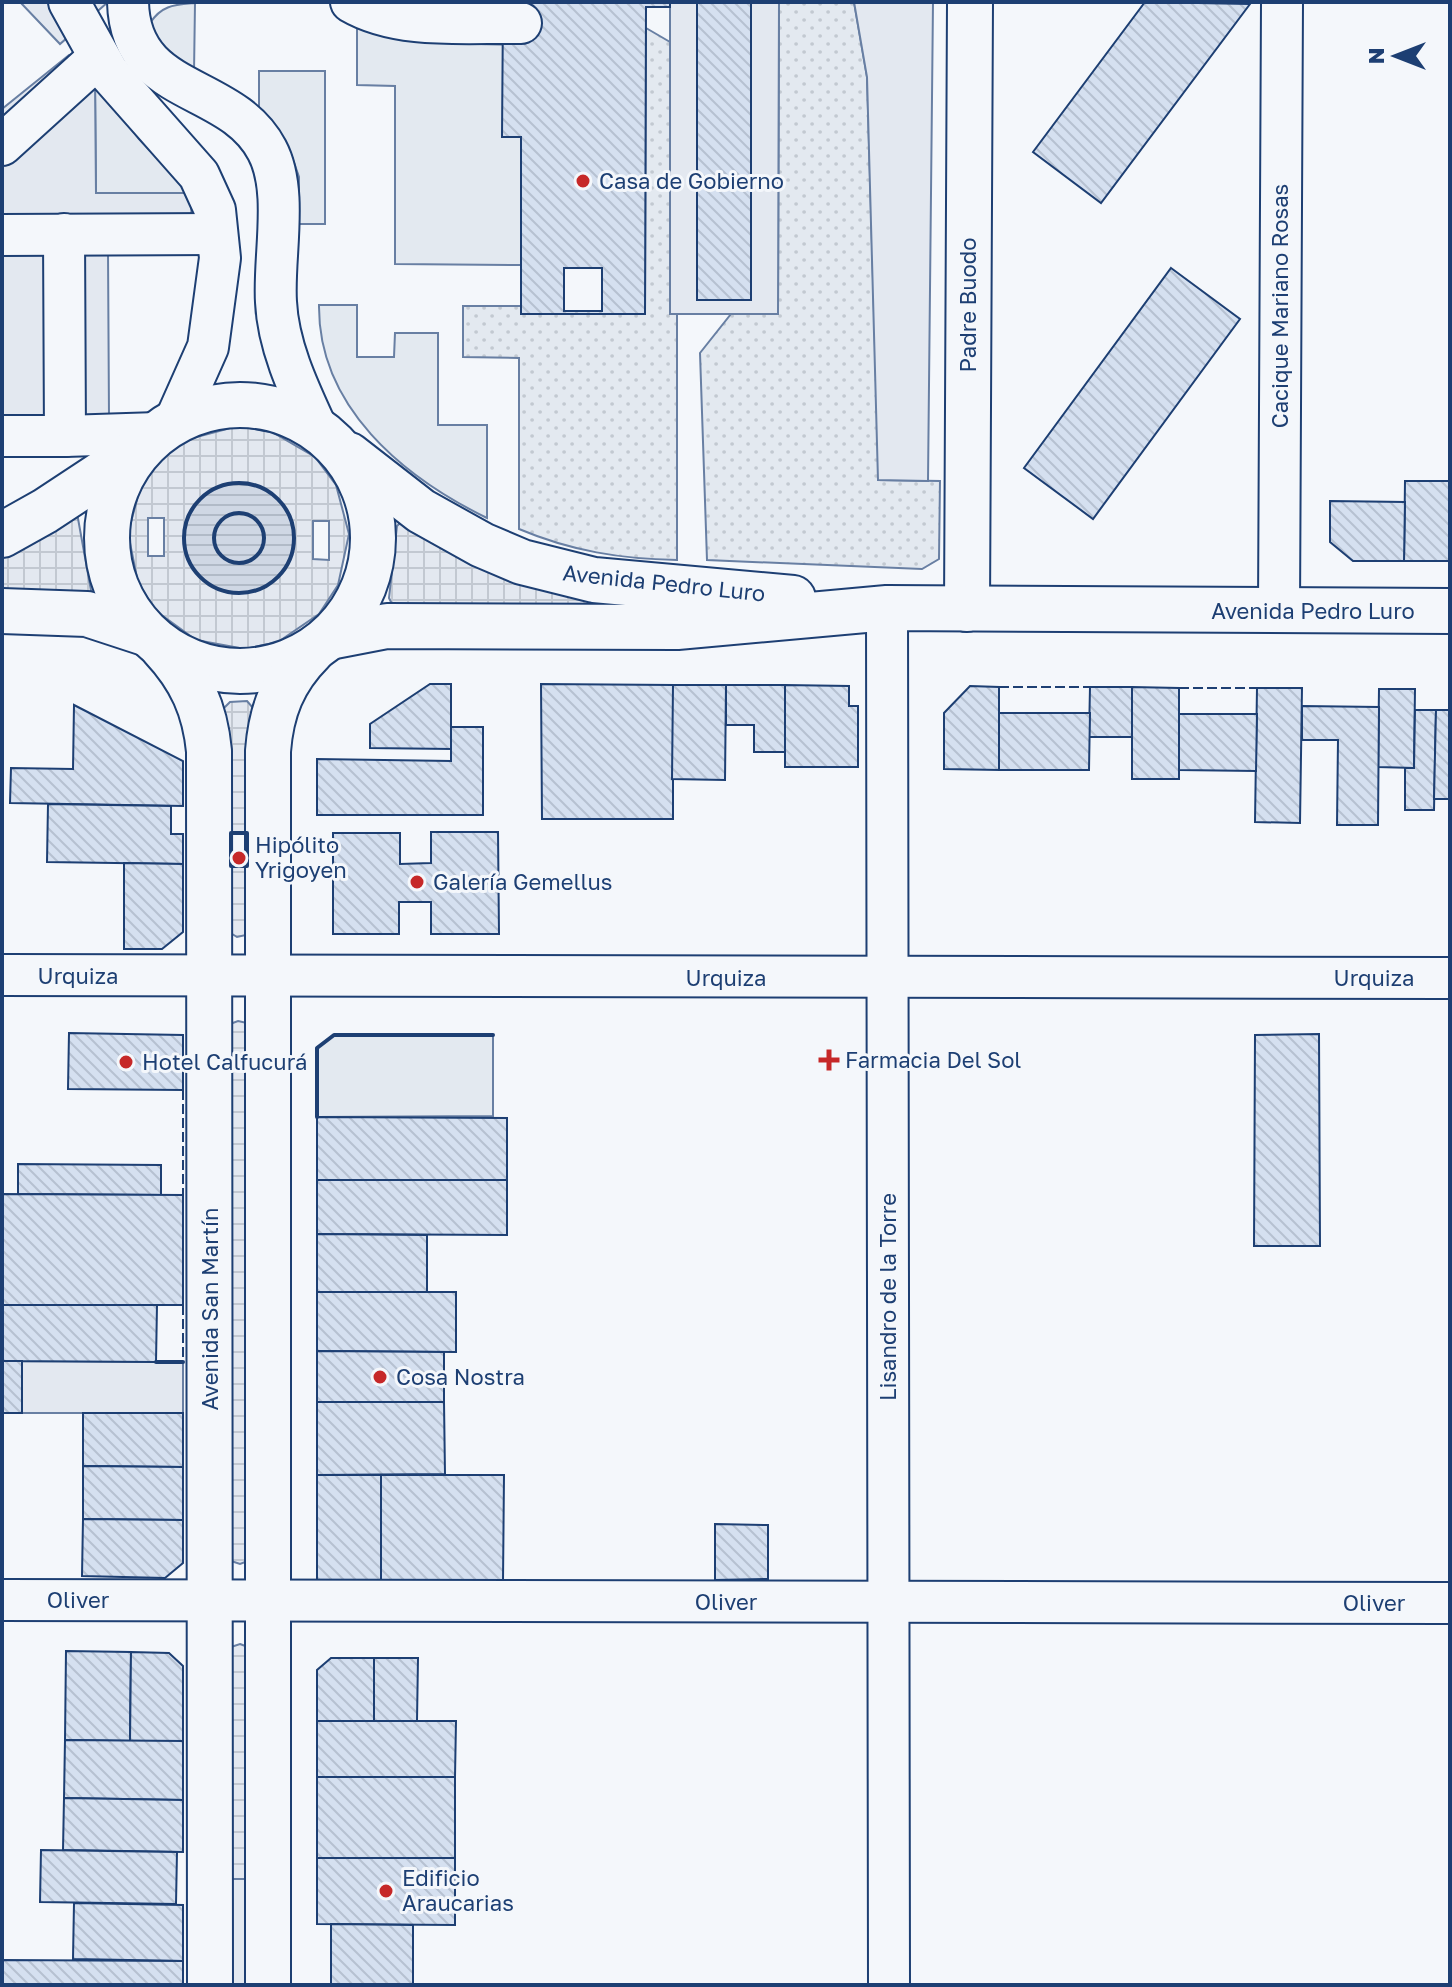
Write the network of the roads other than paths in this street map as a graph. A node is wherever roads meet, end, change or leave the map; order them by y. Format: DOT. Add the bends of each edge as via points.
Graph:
graph roads {
  1 [pos="351,2"];
  2 [pos="970,2"];
  3 [pos="1282,2"];
  4 [pos="130,3"];
  5 [pos="521,23"];
  6 [pos="83,29"];
  7 [pos="2,145"];
  8 [pos="64,234"];
  9 [pos="217,234"];
  10 [pos="2,235"];
  11 [pos="158,433"];
  12 [pos="2,436"];
  13 [pos="65,436"];
  14 [pos="326,436"];
  15 [pos="2,535"];
  16 [pos="887,608"];
  17 [pos="967,609"];
  18 [pos="2,611"];
  19 [pos="1279,611"];
  20 [pos="1450,611"];
  21 [pos="154,640"];
  22 [pos="321,644"];
  23 [pos="2,975"];
  24 [pos="209,977"];
  25 [pos="268,977"];
  26 [pos="888,978"];
  27 [pos="1450,978"];
  28 [pos="2,1600"];
  29 [pos="210,1601"];
  30 [pos="268,1601"];
  31 [pos="889,1602"];
  32 [pos="1450,1603"];
  33 [pos="210,1985"];
  34 [pos="268,1985"];
  35 [pos="889,1985"];
  1 -- 5 [label="street" via="425,21"];
  2 -- 17 [label="main road, Padre Buodo"];
  3 -- 19 [label="street, Cacique Mariano Rosas"];
  4 -- 6 [label="street"];
  4 -- 14 [label="street" via="133,33 149,64 236,112 268,150 280,205 276,303 293,375"];
  6 -- 7 [label="street"];
  6 -- 9 [label="street" via="108,72 199,175 215,210"];
  8 -- 9 [label="street"];
  8 -- 10 [label="street"];
  8 -- 13 [label="street"];
  9 -- 11 [label="street" via="220,258 208,347"];
  11 -- 13 [label="street"];
  11 -- 14 [label="main road" via="195,412 237,404 279,410"];
  11 -- 15 [label="main road"];
  11 -- 21 [label="main road" via="117,485 106,529 119,596"];
  12 -- 13 [label="street"];
  14 -- 16 [label="main road, Avenida Pedro Luro" via="443,525 540,567 594,580"];
  14 -- 22 [label="main road" via="363,488 373,540 357,602"];
  16 -- 17 [label="main road, Avenida Pedro Luro"];
  16 -- 22 [label="main road, Avenida Pedro Luro" via="677,627 387,626"];
  16 -- 26 [label="street, Lisandro de la Torre"];
  17 -- 19 [label="main road, Avenida Pedro Luro"];
  18 -- 21 [label="main road" via="87,614"];
  19 -- 20 [label="main road, Avenida Pedro Luro"];
  21 -- 22 [label="main road" via="182,659 225,671 270,668"];
  21 -- 24 [label="main road, Avenida San Martín" via="193,685 208,734"];
  22 -- 25 [label="main road" via="284,685 269,735"];
  23 -- 24 [label="street, Urquiza"];
  24 -- 25 [label="street, Urquiza"];
  24 -- 29 [label="main road, Avenida San Martín"];
  25 -- 26 [label="street, Urquiza"];
  25 -- 30 [label="main road"];
  26 -- 27 [label="street, Urquiza"];
  26 -- 31 [label="street, Lisandro de la Torre"];
  28 -- 29 [label="street, Oliver"];
  29 -- 30 [label="street, Oliver"];
  29 -- 33 [label="main road, Avenida San Martín"];
  30 -- 31 [label="street, Oliver"];
  30 -- 34 [label="main road"];
  31 -- 32 [label="street, Oliver"];
  31 -- 35 [label="street, Lisandro de la Torre"];
}
